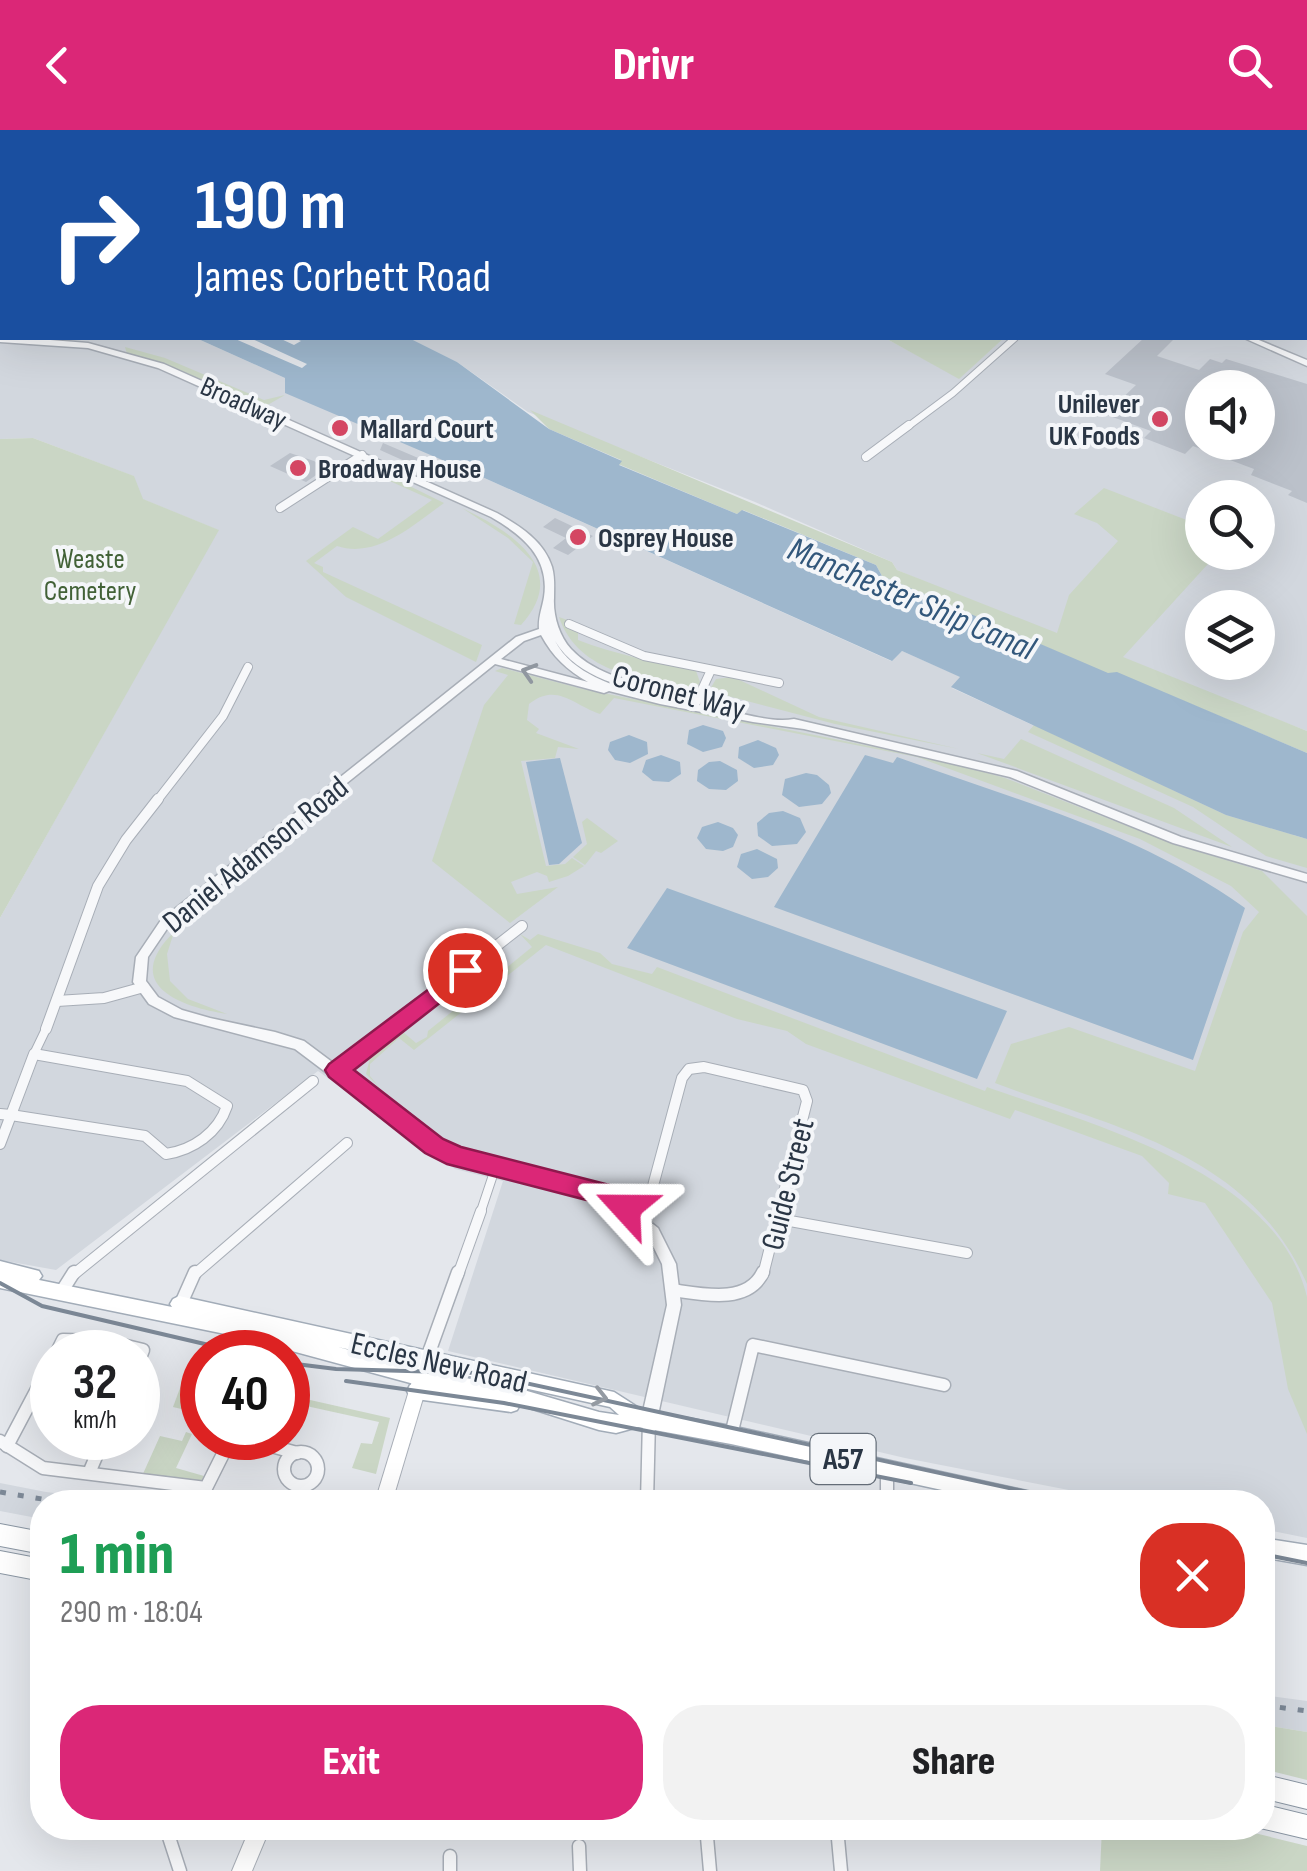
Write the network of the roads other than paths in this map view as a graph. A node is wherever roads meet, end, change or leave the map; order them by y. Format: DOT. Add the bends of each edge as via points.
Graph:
graph roads {
  1 [pos="26,340"];
  2 [pos="39,340"];
  3 [pos="1013,340"];
  4 [pos="1258,340"];
  5 [pos="106,352"];
  6 [pos="1307,363"];
  7 [pos="362,455"];
  8 [pos="866,458"];
  9 [pos="280,508"];
  10 [pos="548,604"];
  11 [pos="570,624"];
  12 [pos="549,628"];
  13 [pos="576,660"];
  14 [pos="495,661"];
  15 [pos="248,667"];
  16 [pos="711,670"];
  17 [pos="580,673"];
  18 [pos="562,681"];
  19 [pos="778,682"];
  20 [pos="632,694"];
  21 [pos="696,703"];
  22 [pos="1307,878"];
  23 [pos="522,926"];
  24 [pos="144,987"];
  25 [pos="58,1002"];
  26 [pos="46,1029"];
  27 [pos="34,1054"];
  28 [pos="337,1070"];
  29 [pos="313,1081"];
  30 [pos="4,1115"];
  31 [pos="347,1143"];
  32 [pos="0,1144"];
  33 [pos="495,1169"];
  34 [pos="481,1212"];
  35 [pos="635,1216"];
  36 [pos="779,1219"];
  37 [pos="967,1253"];
  38 [pos="0,1269"];
  39 [pos="0,1280"];
  40 [pos="64,1286"];
  41 [pos="672,1290"];
  42 [pos="179,1310"];
  43 [pos="427,1358"];
  44 [pos="418,1384"];
  45 [pos="944,1385"];
  46 [pos="30,1398"];
  47 [pos="643,1419"];
  48 [pos="731,1435"];
  49 [pos="3,1444"];
  50 [pos="94,1460"];
  51 [pos="221,1460"];
  52 [pos="887,1468"];
  53 [pos="88,1473"];
  54 [pos="387,1490"];
  55 [pos="650,1490"];
  56 [pos="887,1490"];
  57 [pos="983,1490"];
  58 [pos="0,1536"];
  59 [pos="30,1542"];
  60 [pos="1275,1549"];
  61 [pos="1307,1555"];
  62 [pos="0,1562"];
  63 [pos="30,1568"];
  64 [pos="1275,1789"];
  65 [pos="1307,1798"];
  66 [pos="1275,1819"];
  67 [pos="1307,1827"];
  68 [pos="170,1840"];
  69 [pos="255,1840"];
  70 [pos="707,1840"];
  71 [pos="837,1840"];
  72 [pos="579,1846"];
  73 [pos="180,1871"];
  74 [pos="242,1871"];
  75 [pos="580,1871"];
  76 [pos="710,1871"];
  77 [pos="841,1871"];
  1 -- 5 [label="street, Broadway"];
  2 -- 5 [label="street, Broadway"];
  3 -- 8 [label="street"];
  4 -- 6 [label="street"];
  5 -- 7 [label="street, Broadway" via="173,371"];
  7 -- 9 [label="street"];
  7 -- 10 [label="street, Broadway" via="527,536 549,571"];
  10 -- 12 [label="street, Coronet Way"];
  11 -- 16 [label="street" via="603,644"];
  12 -- 13 [label="street, Coronet Way"];
  12 -- 14 [label="street, Daniel Adamson Road" via="520,639"];
  12 -- 17 [label="street, Coronet Way" via="559,656"];
  13 -- 17 [label="street"];
  13 -- 21 [label="street, Coronet Way"];
  18 -- 14 [label="street, one-way"];
  14 -- 24 [label="street, Daniel Adamson Road" via="166,923 144,954"];
  15 -- 25 [label="street" via="223,716 98,886"];
  16 -- 19 [label="street"];
  16 -- 21 [label="street"];
  17 -- 18 [label="street"];
  17 -- 20 [label="street, Coronet Way"];
  18 -- 20 [label="street"];
  20 -- 21 [label="street, Coronet Way"];
  21 -- 22 [label="street, Coronet Way" via="1012,774 1204,848"];
  23 -- 28 [label="street"];
  24 -- 25 [label="street"];
  24 -- 28 [label="street" via="174,1015 287,1039"];
  25 -- 26 [label="street"];
  26 -- 27 [label="street"];
  27 -- 30 [label="street"];
  27 -- 30 [label="street" via="187,1080 227,1106 225,1119 184,1153 166,1154 145,1136"];
  28 -- 33 [label="street" via="434,1146"];
  29 -- 40 [label="street"];
  30 -- 32 [label="street"];
  31 -- 42 [label="street" via="197,1269"];
  33 -- 34 [label="street"];
  33 -- 35 [label="street" via="604,1194"];
  34 -- 43 [label="street"];
  35 -- 36 [label="street, Guide Street" via="650,1198 682,1078 704,1067 803,1090 807,1100"];
  35 -- 41 [label="street" via="653,1232 669,1264"];
  36 -- 37 [label="street"];
  36 -- 41 [label="street, Guide Street" via="762,1278 751,1290 730,1297"];
  38 -- 40 [label="main road, Eccles New Road"];
  39 -- 40 [label="main road, Eccles New Road"];
  40 -- 42 [label="main road, Eccles New Road"];
  41 -- 47 [label="street" via="674,1306"];
  42 -- 43 [label="main road, Eccles New Road / A57"];
  42 -- 44 [label="main road, Eccles New Road"];
  43 -- 44 [label="main road"];
  43 -- 47 [label="main road, Eccles New Road / A57, one-way" via="614,1400"];
  44 -- 47 [label="main road, Eccles New Road / A57" via="517,1396 608,1422"];
  44 -- 54 [label="main road"];
  45 -- 48 [label="street" via="753,1344"];
  46 -- 49 [label="street"];
  47 -- 48 [label="main road, Eccles New Road / A57"];
  47 -- 55 [label="street"];
  48 -- 52 [label="main road, Eccles New Road / A57"];
  49 -- 53 [label="street" via="43,1468"];
  50 -- 53 [label="street"];
  51 -- 53 [label="street" via="206,1488"];
  52 -- 56 [label="street"];
  52 -- 57 [label="main road, Eccles New Road / A57"];
  58 -- 59 [label="highway"];
  60 -- 61 [label="main road"];
  62 -- 63 [label="highway"];
  64 -- 65 [label="highway"];
  66 -- 67 [label="highway"];
  68 -- 73 [label="street"];
  69 -- 74 [label="main road"];
  70 -- 76 [label="street"];
  71 -- 77 [label="street"];
  72 -- 75 [label="street"];
}
